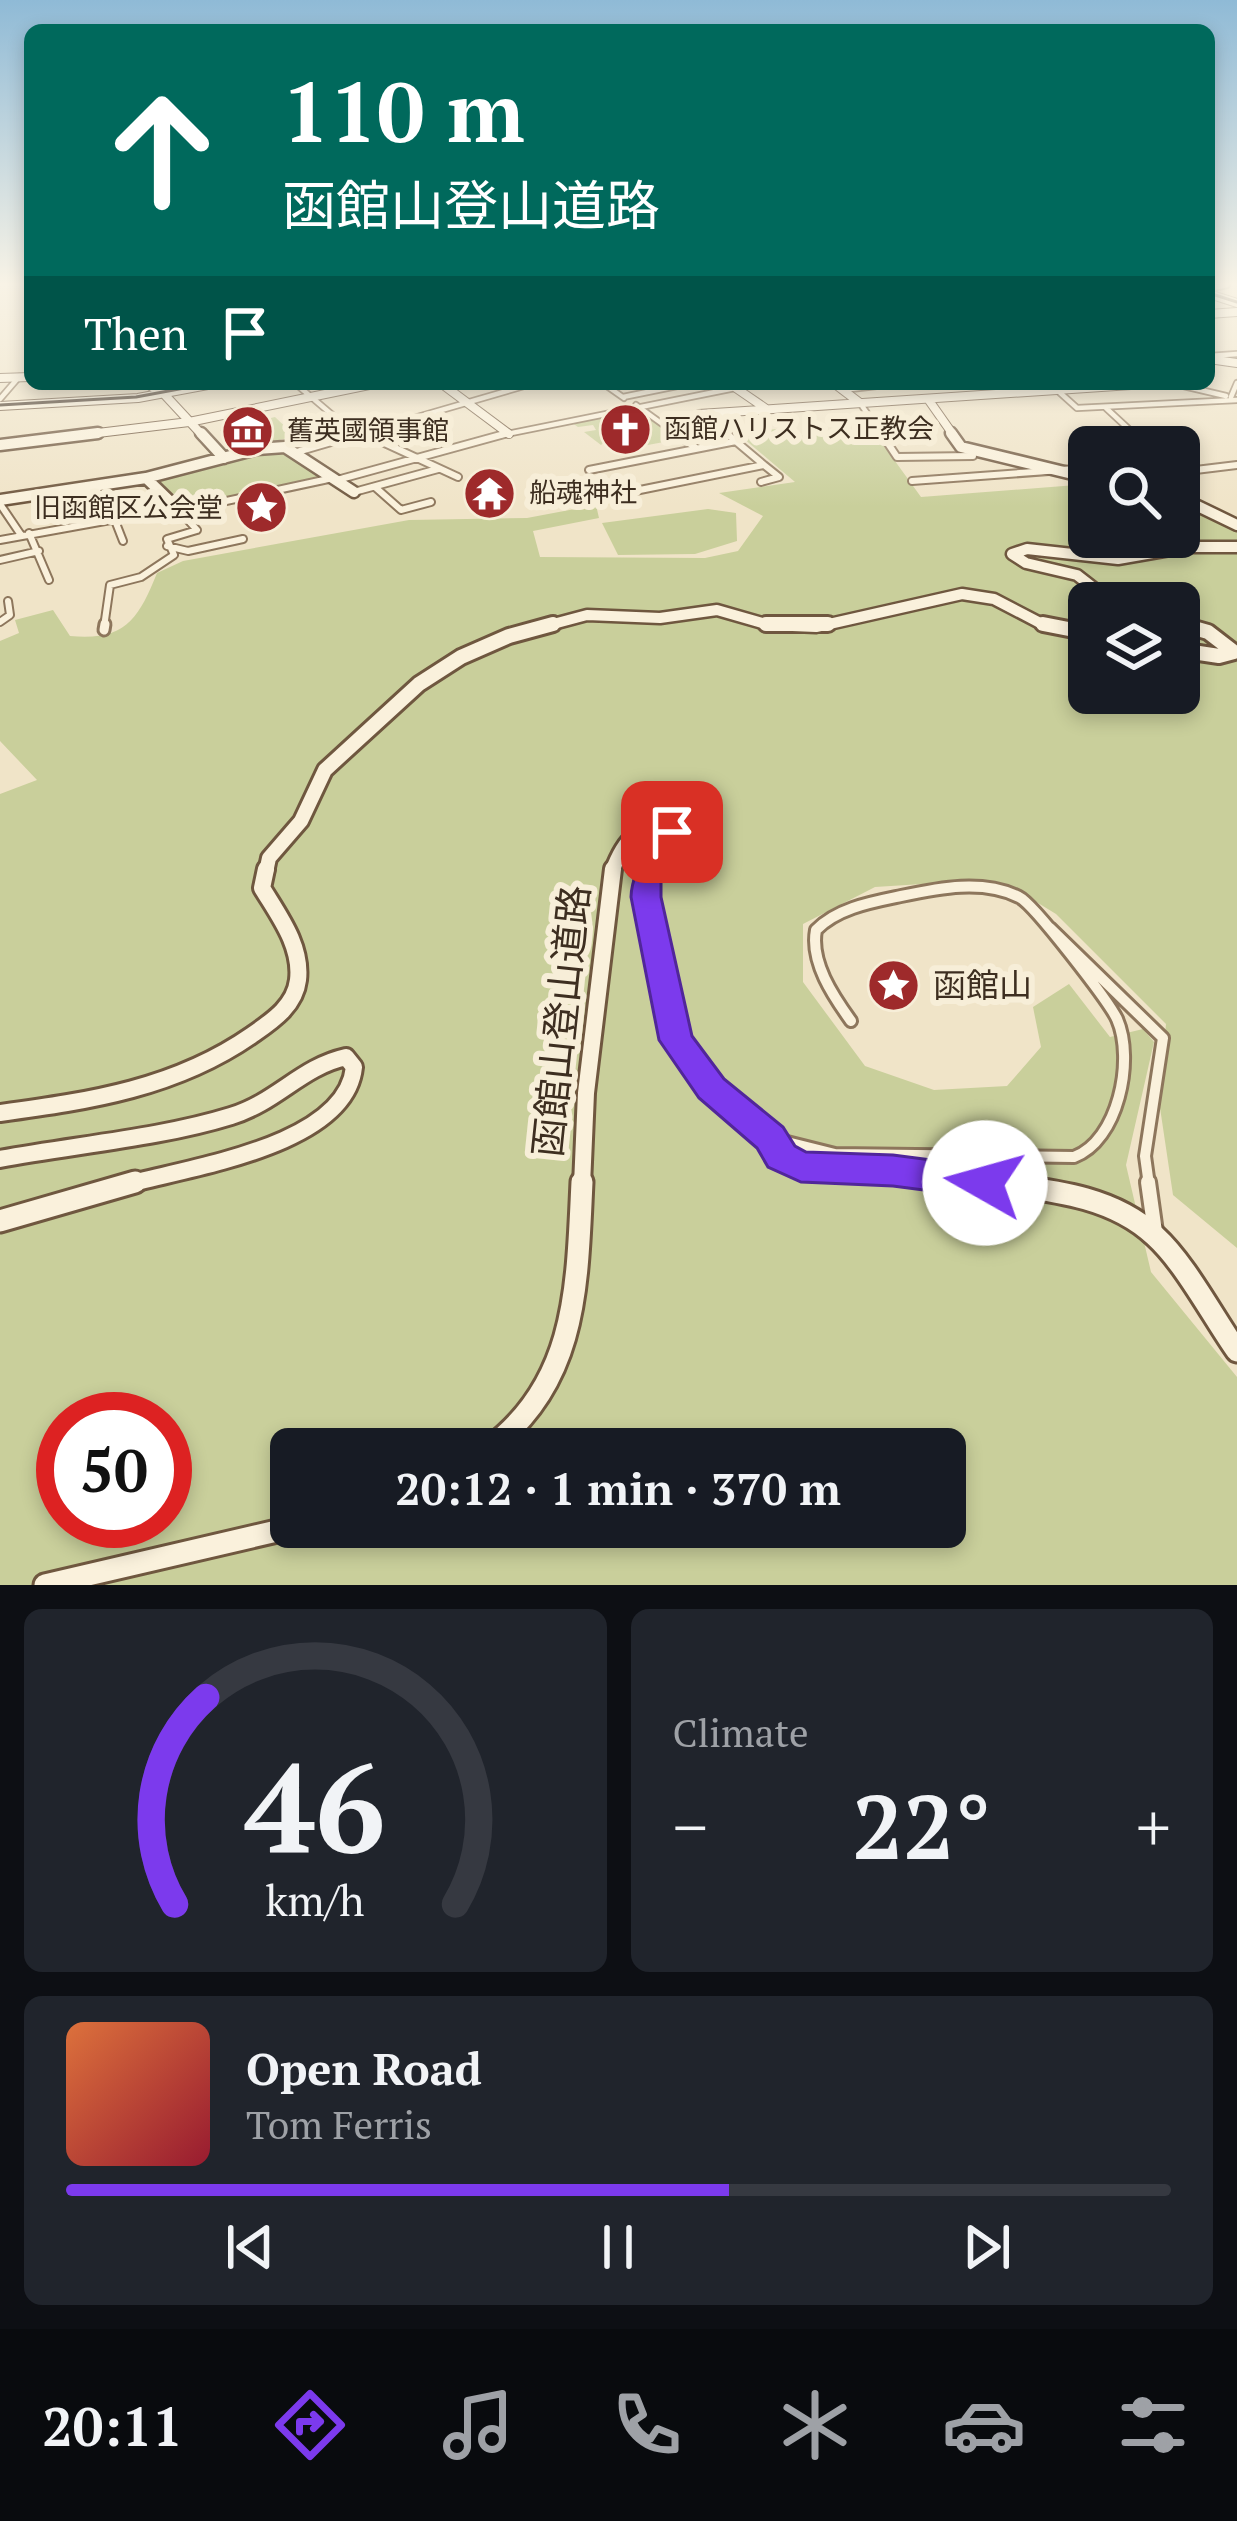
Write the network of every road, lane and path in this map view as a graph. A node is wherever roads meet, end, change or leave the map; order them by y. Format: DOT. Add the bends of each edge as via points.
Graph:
graph roads {
  1 [pos="24,377"];
  2 [pos="0,378"];
  3 [pos="1237,383"];
  4 [pos="148,390"];
  5 [pos="160,390"];
  6 [pos="304,390"];
  7 [pos="346,390"];
  8 [pos="450,390"];
  9 [pos="511,390"];
  10 [pos="612,390"];
  11 [pos="659,390"];
  12 [pos="665,390"];
  13 [pos="714,390"];
  14 [pos="739,390"];
  15 [pos="843,390"];
  16 [pos="981,390"];
  17 [pos="1057,390"];
  18 [pos="1201,390"];
  19 [pos="984,394"];
  20 [pos="313,397"];
  21 [pos="622,397"];
  22 [pos="676,398"];
  23 [pos="928,398"];
  24 [pos="1235,399"];
  25 [pos="0,403"];
  26 [pos="467,403"];
  27 [pos="860,403"];
  28 [pos="635,405"];
  29 [pos="1105,407"];
  30 [pos="766,409"];
  31 [pos="701,414"];
  32 [pos="189,422"];
  33 [pos="1125,426"];
  34 [pos="360,434"];
  35 [pos="509,434"];
  36 [pos="736,441"];
  37 [pos="0,445"];
  38 [pos="696,448"];
  39 [pos="297,452"];
  40 [pos="973,456"];
  41 [pos="224,458"];
  42 [pos="416,459"];
  43 [pos="930,459"];
  44 [pos="764,465"];
  45 [pos="1237,465"];
  46 [pos="1063,468"];
  47 [pos="1068,468"];
  48 [pos="1200,469"];
  49 [pos="438,470"];
  50 [pos="589,470"];
  51 [pos="1068,470"];
  52 [pos="146,478"];
  53 [pos="458,478"];
  54 [pos="946,478"];
  55 [pos="335,479"];
  56 [pos="912,481"];
  57 [pos="761,482"];
  58 [pos="375,487"];
  59 [pos="354,492"];
  60 [pos="630,492"];
  61 [pos="0,502"];
  62 [pos="431,502"];
  63 [pos="1200,507"];
  64 [pos="178,509"];
  65 [pos="1237,509"];
  66 [pos="114,518"];
  67 [pos="1222,518"];
  68 [pos="1237,525"];
  69 [pos="25,534"];
  70 [pos="243,539"];
  71 [pos="0,540"];
  72 [pos="123,541"];
  73 [pos="166,545"];
  74 [pos="1237,547"];
  75 [pos="39,551"];
  76 [pos="0,560"];
  77 [pos="50,580"];
  78 [pos="1086,582"];
  79 [pos="8,601"];
  80 [pos="0,622"];
  81 [pos="1068,629"];
  82 [pos="104,630"];
  83 [pos="1200,630"];
  84 [pos="1200,653"];
  85 [pos="1050,928"];
  86 [pos="851,1021"];
  87 [pos="0,1113"];
  88 [pos="770,1137"];
  89 [pos="0,1159"];
  90 [pos="0,1221"];
  91 [pos="1156,1236"];
  92 [pos="1237,1351"];
  93 [pos="520,1428"];
  94 [pos="270,1533"];
  95 [pos="45,1585"];
  1 -- 2 [label="main road"];
  1 -- 25 [label="street"];
  3 -- 24 [label="street"];
  4 -- 25 [label="main road"];
  5 -- 32 [label="main road"];
  6 -- 20 [label="street"];
  7 -- 20 [label="main road"];
  8 -- 26 [label="main road"];
  9 -- 26 [label="street"];
  10 -- 21 [label="street"];
  11 -- 21 [label="street"];
  12 -- 22 [label="street"];
  13 -- 22 [label="street"];
  14 -- 30 [label="main road"];
  15 -- 27 [label="main road"];
  16 -- 19 [label="main road"];
  17 -- 19 [label="main road"];
  17 -- 29 [label="street" via="1077,408"];
  18 -- 24 [label="street"];
  19 -- 23 [label="main road"];
  20 -- 32 [label="main road"];
  20 -- 34 [label="street"];
  21 -- 28 [label="street"];
  22 -- 28 [label="street"];
  22 -- 31 [label="street"];
  23 -- 27 [label="main road"];
  23 -- 46 [label="main road" via="955,444"];
  24 -- 29 [label="street"];
  26 -- 34 [label="street"];
  26 -- 35 [label="main road"];
  27 -- 30 [label="main road"];
  27 -- 43 [label="street" via="897,457"];
  28 -- 35 [label="street"];
  28 -- 38 [label="street"];
  29 -- 33 [label="street"];
  30 -- 31 [label="main road"];
  31 -- 36 [label="street"];
  32 -- 37 [label="main road"];
  32 -- 41 [label="main road"];
  34 -- 39 [label="street"];
  34 -- 42 [label="street"];
  35 -- 42 [label="street"];
  36 -- 38 [label="street"];
  36 -- 44 [label="street"];
  38 -- 50 [label="street"];
  39 -- 41 [label="main road" via="280,446"];
  39 -- 55 [label="main road"];
  40 -- 43 [label="street"];
  41 -- 52 [label="main road"];
  42 -- 49 [label="street"];
  42 -- 55 [label="street"];
  43 -- 54 [label="street"];
  44 -- 57 [label="street" via="779,477"];
  44 -- 60 [label="street"];
  45 -- 48 [label="street"];
  46 -- 47 [label="street"];
  46 -- 51 [label="main road"];
  46 -- 54 [label="street"];
  49 -- 53 [label="street"];
  49 -- 58 [label="street"];
  52 -- 61 [label="main road"];
  52 -- 64 [label="main road"];
  54 -- 56 [label="street"];
  55 -- 59 [label="main road"];
  55 -- 64 [label="street"];
  58 -- 59 [label="street"];
  58 -- 62 [label="street" via="401,510"];
  61 -- 69 [label="street"];
  63 -- 67 [label="main road"];
  64 -- 66 [label="street"];
  64 -- 73 [label="street" via="196,530 170,536"];
  65 -- 67 [label="street"];
  66 -- 69 [label="street"];
  66 -- 72 [label="street"];
  67 -- 68 [label="main road"];
  69 -- 71 [label="street"];
  69 -- 75 [label="street"];
  70 -- 73 [label="street" via="188,551"];
  73 -- 82 [label="street" via="174,555 165,564 110,585"];
  74 -- 78 [label="main road" via="1130,558 1028,548 1012,554"];
  75 -- 76 [label="street"];
  75 -- 77 [label="street"];
  79 -- 80 [label="street" via="10,615"];
  81 -- 87 [label="main road" via="962,594 816,627 717,610 587,615 482,646 395,703 326,770 301,821 269,858 262,888 288,929 298,974 296,992 274,1018 163,1085"];
  83 -- 84 [label="main road" via="1234,652"];
  85 -- 86 [label="street" via="1028,901 986,888 839,913 824,921 815,942 825,980"];
  85 -- 88 [label="street" via="1125,1034 1101,1145 1074,1157 836,1154"];
  85 -- 91 [label="street" via="1162,1038 1145,1156"];
  88 -- 91 [label="main road" via="801,1167 1054,1191 1110,1206"];
  88 -- 93 [label="main road, 函館山登山道路" via="711,1089 676,1040 644,884 674,836 661,826 643,828 620,853 607,896 586,1090 580,1262 542,1399"];
  89 -- 90 [label="main road" via="229,1117 273,1100 333,1057 354,1067 337,1111 297,1136"];
  91 -- 92 [label="main road"];
  94 -- 95 [label="main road"];
}
